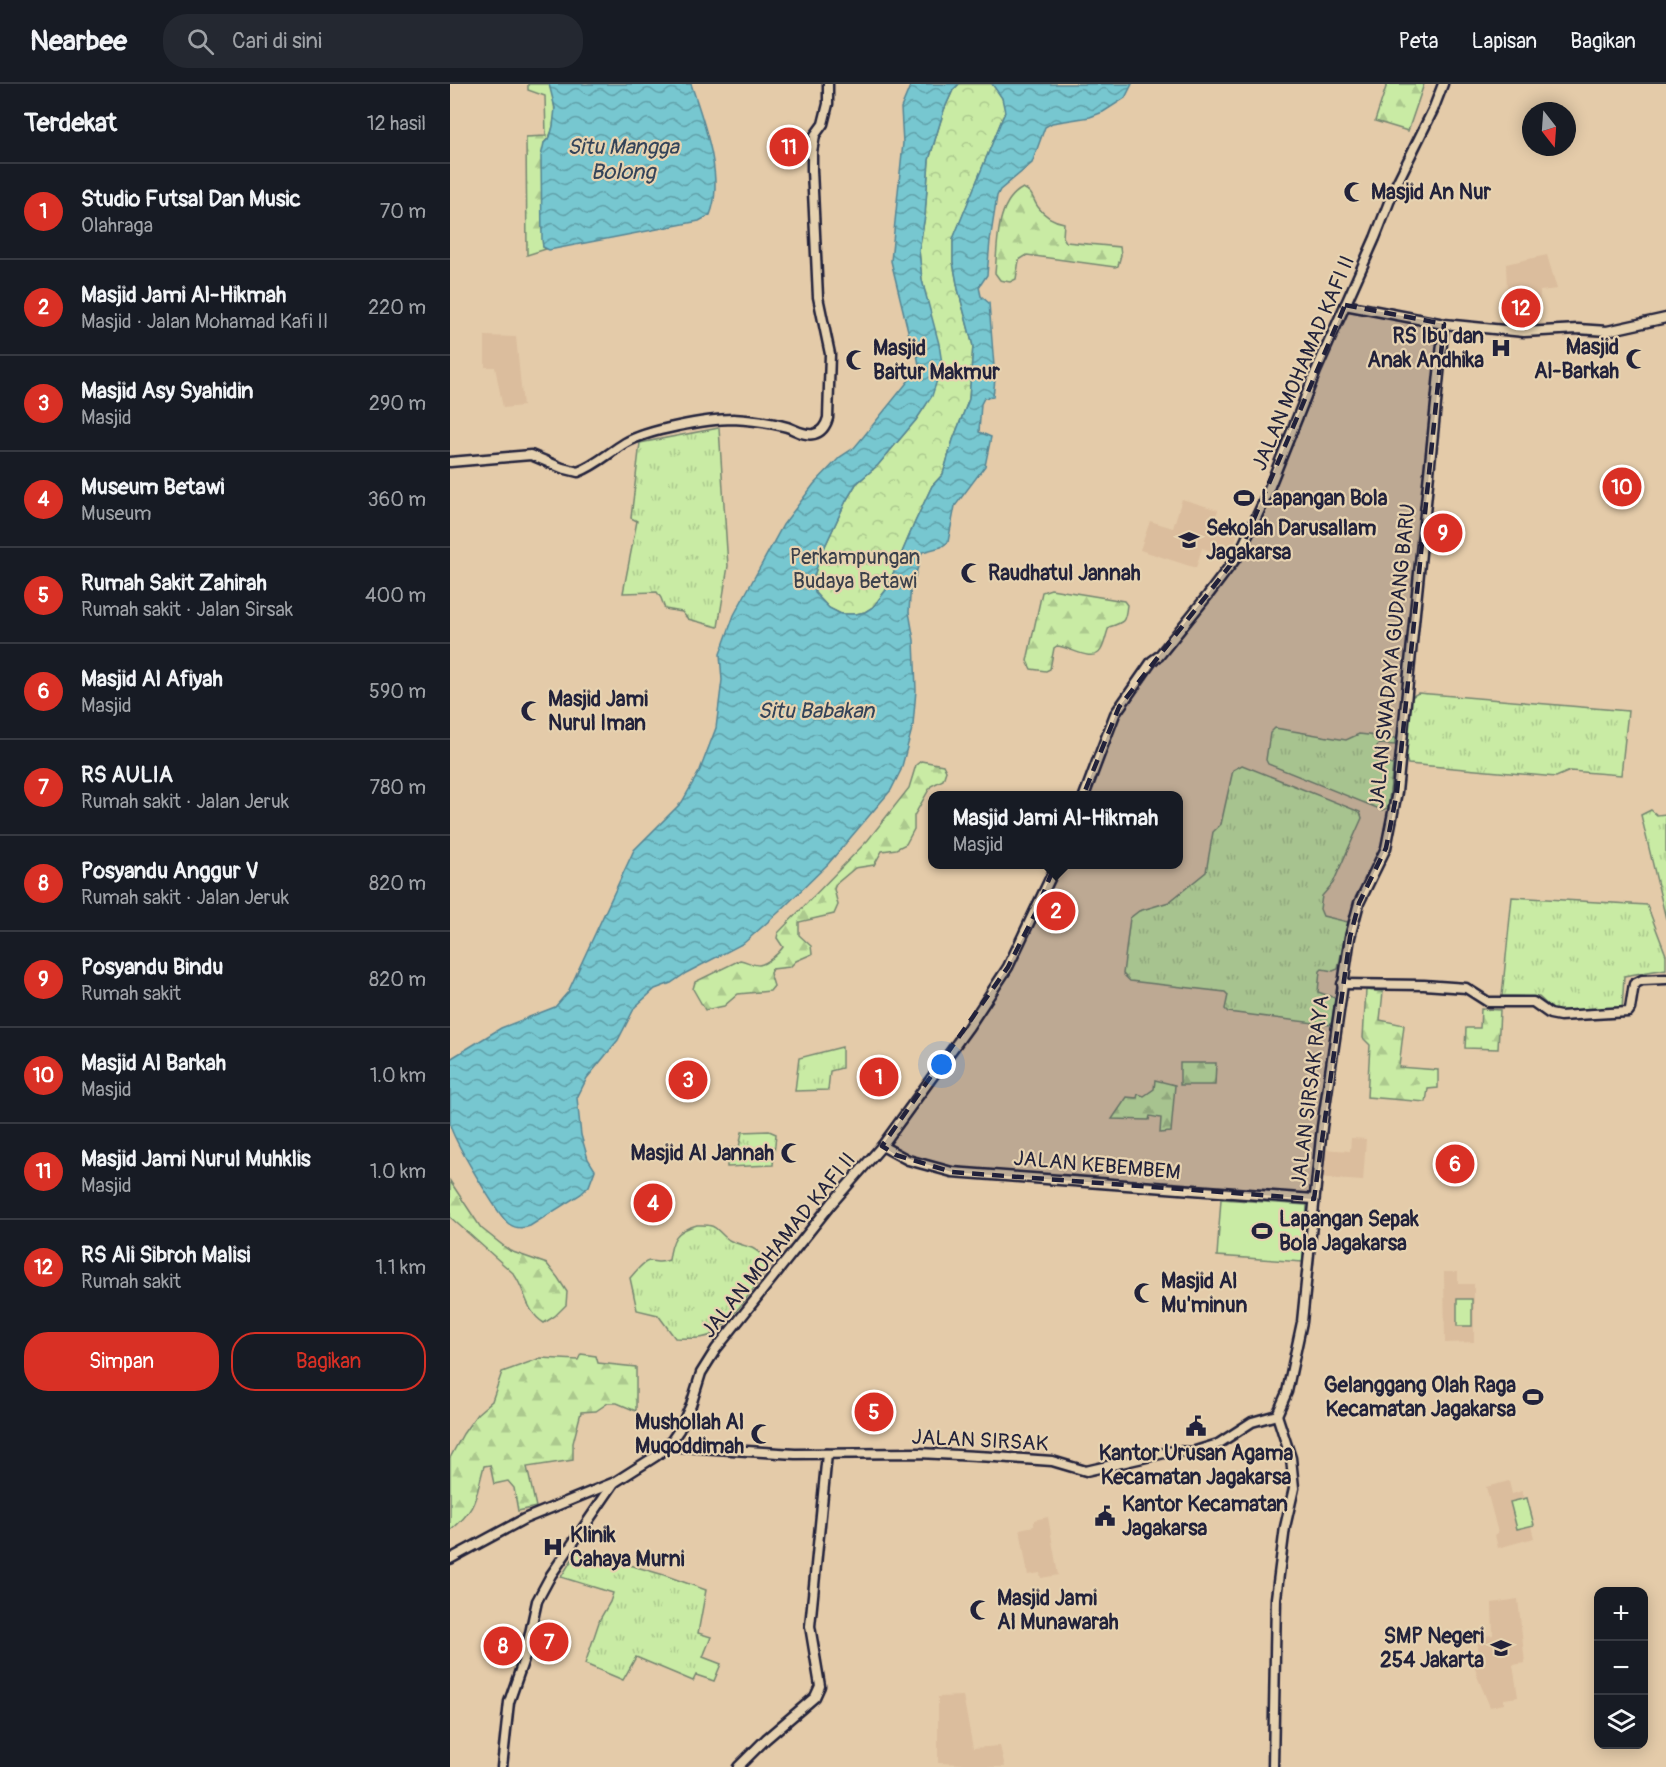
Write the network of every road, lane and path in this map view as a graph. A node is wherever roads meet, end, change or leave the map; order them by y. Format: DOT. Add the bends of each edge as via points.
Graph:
graph roads {
  1 [pos="828,84"];
  2 [pos="1443,84"];
  3 [pos="1345,305"];
  4 [pos="1666,318"];
  5 [pos="1444,324"];
  6 [pos="450,462"];
  7 [pos="1086,791"];
  8 [pos="1054,869"];
  9 [pos="1666,979"];
  10 [pos="1342,984"];
  11 [pos="882,1146"];
  12 [pos="1314,1199"];
  13 [pos="1277,1415"];
  14 [pos="668,1446"];
  15 [pos="826,1455"];
  16 [pos="615,1482"];
  17 [pos="450,1559"];
  18 [pos="502,1767"];
  19 [pos="738,1767"];
  20 [pos="1273,1767"];
  1 -- 6 [label="street" via="828,104 812,152 818,297 830,354 828,418 821,430 803,434 732,419 679,426 627,442 578,472 531,456"];
  2 -- 3 [label="street, JALAN MOHAMAD KAFI II"];
  3 -- 5 [label="street"];
  3 -- 7 [label="street, JALAN MOHAMAD KAFI II" via="1239,554 1119,707"];
  4 -- 5 [label="street" via="1607,331 1524,332"];
  5 -- 10 [label="street, JALAN SWADAYA GUDANG BARU" via="1396,800 1386,848 1356,911"];
  8 -- 11 [label="street, JALAN MOHAMAD KAFI II" via="1008,967"];
  9 -- 10 [label="street" via="1634,984 1630,1009 1624,1013 1555,1016 1536,1003 1488,1002 1466,988"];
  10 -- 12 [label="street, JALAN SIRSAK RAYA"];
  11 -- 12 [label="street, JALAN KEBEMBEM" via="908,1160 952,1172"];
  11 -- 14 [label="street, JALAN MOHAMAD KAFI II" via="806,1234 716,1349 701,1373 680,1430"];
  12 -- 13 [label="street, JALAN SIRSAK RAYA" via="1299,1344"];
  13 -- 15 [label="street, JALAN SIRSAK" via="1252,1422 1218,1444 1192,1452 1173,1451 1086,1471 1052,1461 995,1457 919,1453"];
  13 -- 20 [label="street" via="1294,1476 1276,1598"];
  14 -- 15 [label="street, JALAN SIRSAK"];
  14 -- 16 [label="street, JALAN MOHAMAD KAFI II"];
  15 -- 19 [label="street" via="810,1626 819,1692"];
  16 -- 17 [label="street, JALAN MOHAMAD KAFI II" via="524,1519"];
  16 -- 18 [label="street" via="537,1601 525,1656 509,1702"];
}
